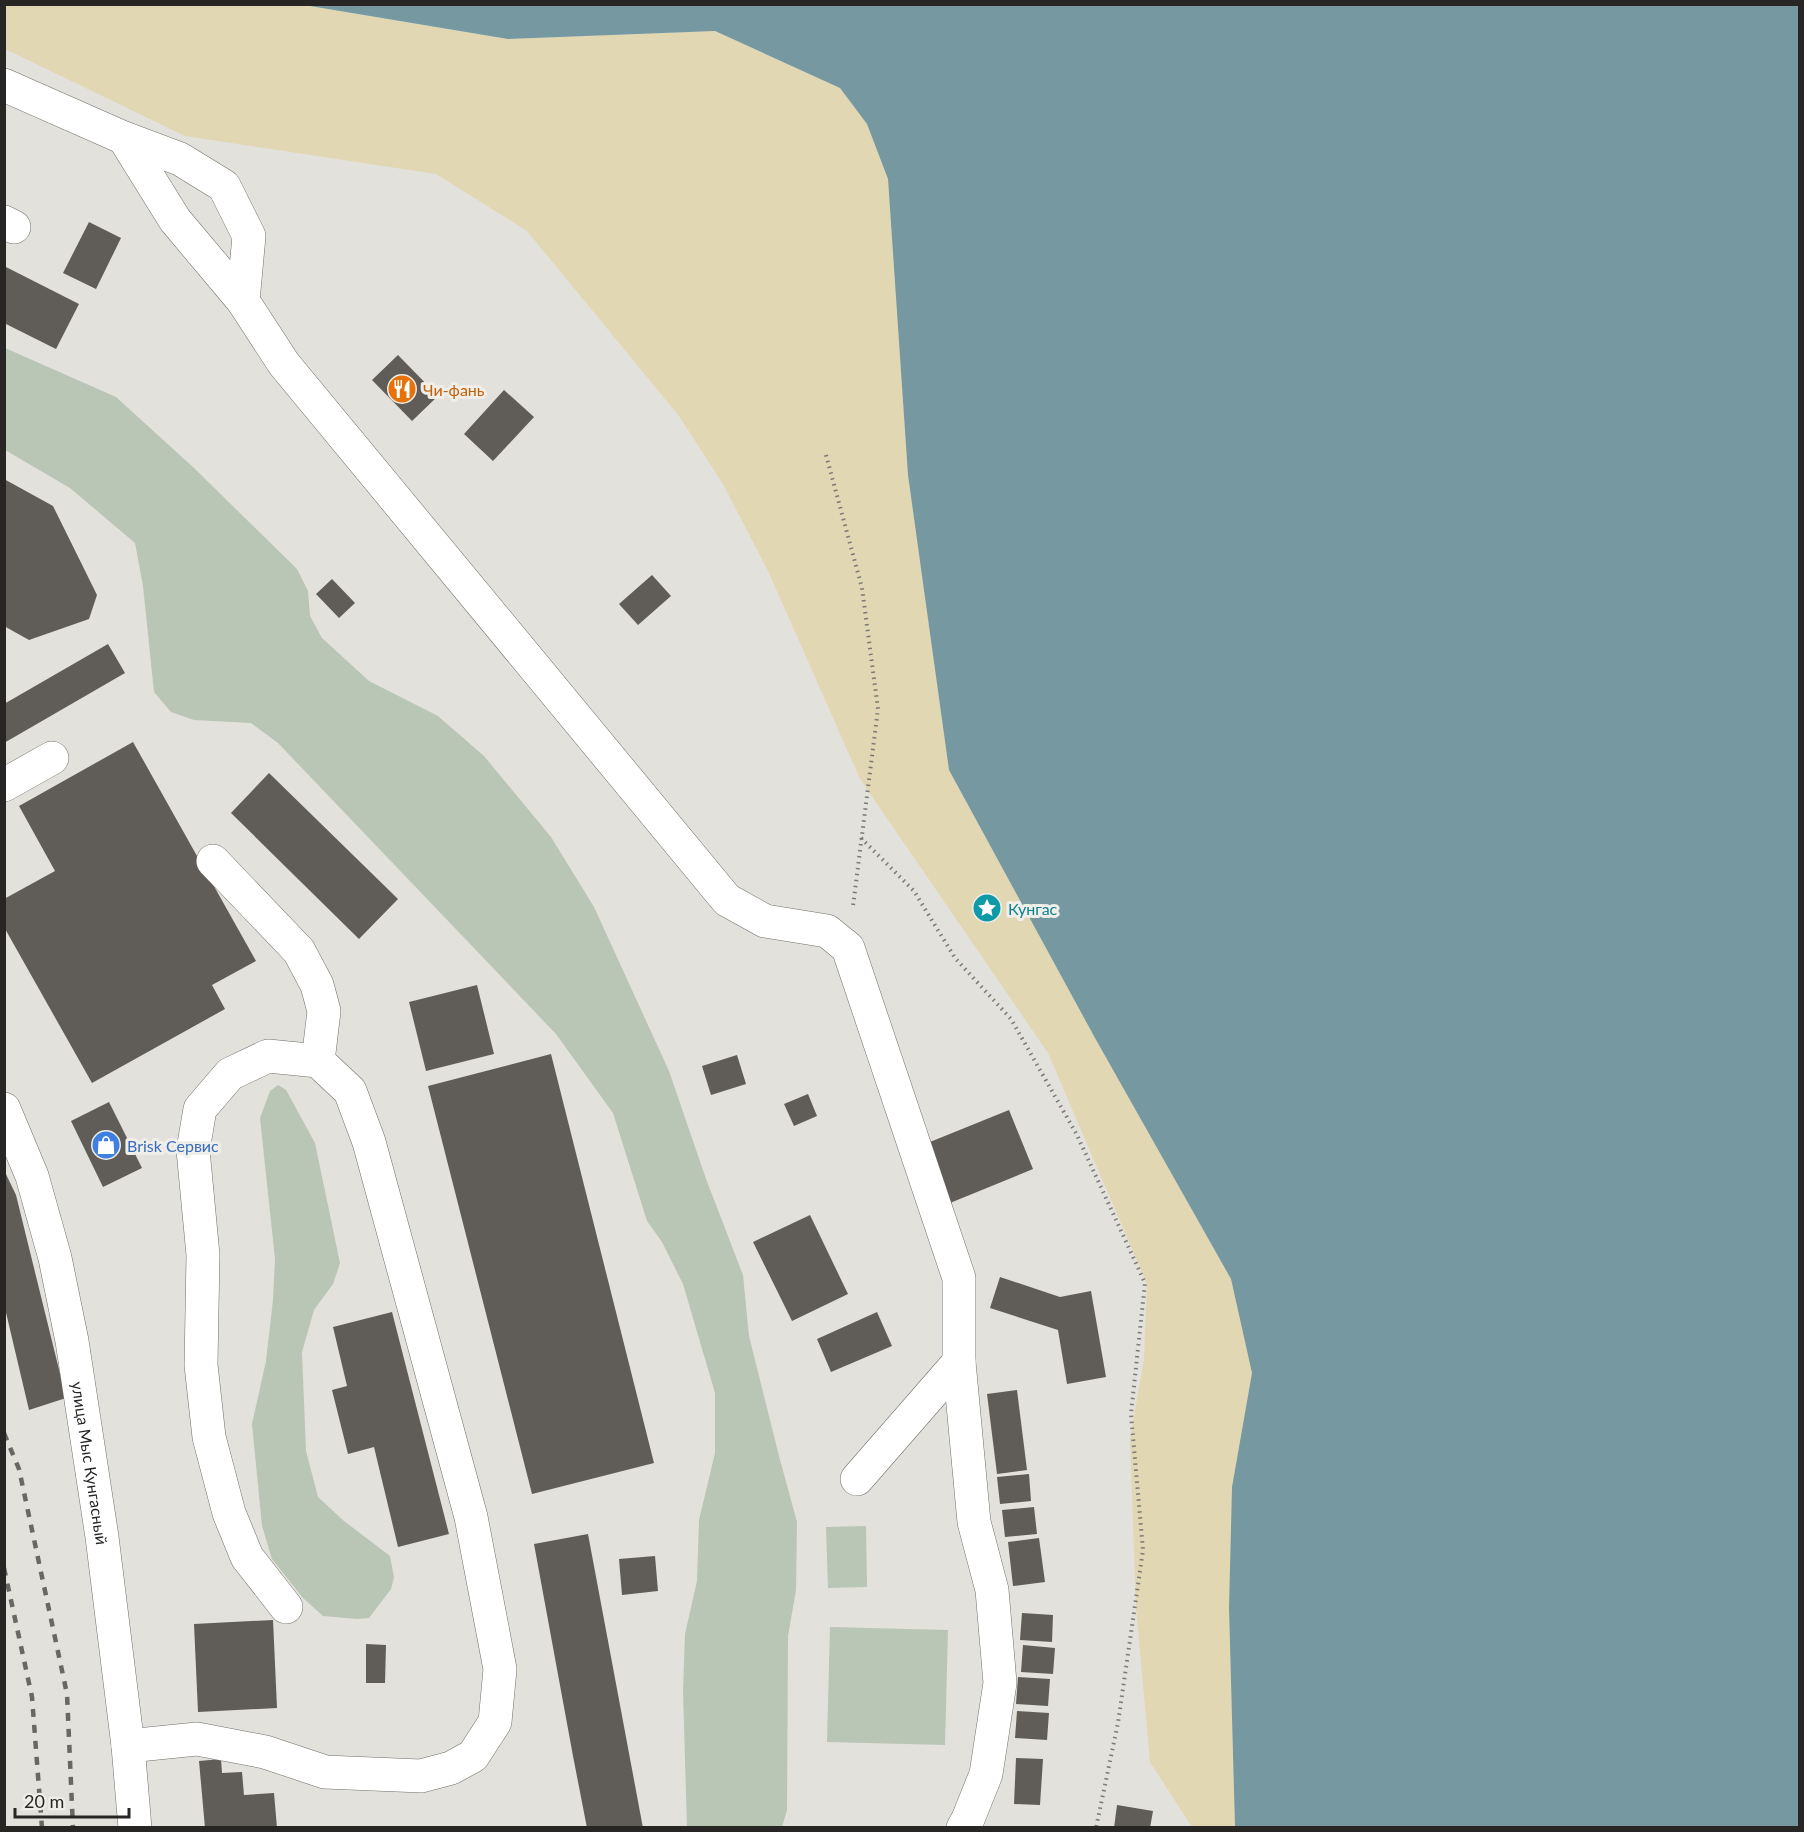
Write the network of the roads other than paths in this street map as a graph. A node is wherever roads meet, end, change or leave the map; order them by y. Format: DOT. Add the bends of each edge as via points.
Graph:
graph roads {
  1 [pos="4,85"];
  2 [pos="124,138"];
  3 [pos="243,301"];
  4 [pos="52,758"];
  5 [pos="4,785"];
  6 [pos="213,861"];
  7 [pos="318,1061"];
  8 [pos="4,1109"];
  9 [pos="958,1362"];
  10 [pos="857,1479"];
  11 [pos="286,1606"];
  12 [pos="128,1746"];
  13 [pos="135,1827"];
  14 [pos="963,1827"];
  1 -- 2 [label="street"];
  2 -- 3 [label="street" via="175,220"];
  2 -- 3 [label="street" via="180,159 224,186 249,236"];
  3 -- 9 [label="street" via="284,364 728,900 765,921 827,931 848,948 959,1278"];
  4 -- 5 [label="street"];
  6 -- 7 [label="street" via="299,951 317,985 324,1011"];
  7 -- 11 [label="street" via="268,1056 230,1074 200,1109 193,1150 203,1256 201,1365 209,1437 229,1513 247,1557"];
  7 -- 12 [label="street" via="350,1091 369,1142 471,1517 500,1669 495,1722 473,1756 451,1768 421,1776 325,1772 265,1752 198,1739"];
  8 -- 12 [label="street, улица Мыс Кунгасный" via="33,1176 72,1341"];
  9 -- 10 [label="street"];
  9 -- 14 [label="street" via="974,1522 992,1590 1000,1683 986,1774"];
  12 -- 13 [label="street, улица Мыс Кунгасный"];
}
